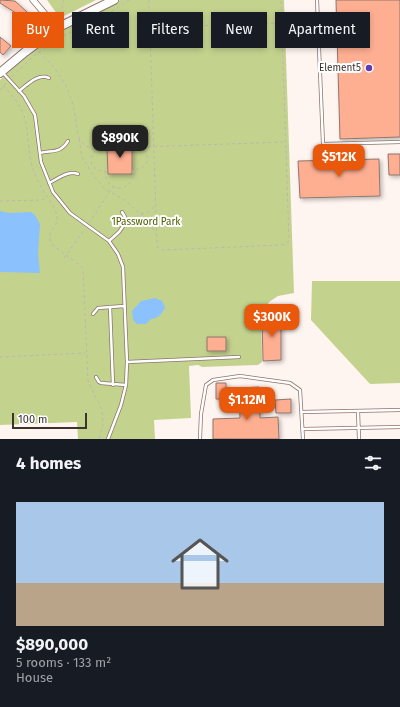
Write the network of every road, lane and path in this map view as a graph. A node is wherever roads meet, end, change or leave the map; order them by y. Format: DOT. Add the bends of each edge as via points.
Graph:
graph roads {
  1 [pos="34,0"];
  2 [pos="64,0"];
  3 [pos="114,0"];
  4 [pos="129,0"];
  5 [pos="150,0"];
  6 [pos="281,0"];
  7 [pos="317,0"];
  8 [pos="46,12"];
  9 [pos="61,12"];
  10 [pos="150,12"];
  11 [pos="282,12"];
  12 [pos="64,21"];
  13 [pos="275,23"];
  14 [pos="203,25"];
  15 [pos="30,48"];
  16 [pos="151,48"];
  17 [pos="283,48"];
  18 [pos="39,52"];
  19 [pos="0,72"];
  20 [pos="49,78"];
  21 [pos="9,80"];
  22 [pos="3,86"];
  23 [pos="0,90"];
  24 [pos="19,91"];
  25 [pos="79,137"];
  26 [pos="68,141"];
  27 [pos="286,142"];
  28 [pos="400,142"];
  29 [pos="154,146"];
  30 [pos="142,147"];
  31 [pos="95,150"];
  32 [pos="40,153"];
  33 [pos="78,174"];
  34 [pos="49,183"];
  35 [pos="46,197"];
  36 [pos="0,201"];
  37 [pos="156,206"];
  38 [pos="122,212"];
  39 [pos="140,214"];
  40 [pos="156,234"];
  41 [pos="109,241"];
  42 [pos="124,306"];
  43 [pos="110,307"];
  44 [pos="93,314"];
  45 [pos="87,353"];
  46 [pos="0,357"];
  47 [pos="239,357"];
  48 [pos="127,362"];
  49 [pos="96,377"];
  50 [pos="113,385"];
  51 [pos="126,385"];
  52 [pos="400,410"];
  53 [pos="358,411"];
  54 [pos="302,412"];
  55 [pos="400,427"];
  56 [pos="359,428"];
  57 [pos="302,429"];
  58 [pos="99,439"];
  59 [pos="108,439"];
  60 [pos="200,439"];
  61 [pos="303,439"];
  62 [pos="359,439"];
  1 -- 8 [label="street"];
  2 -- 9 [label="path"];
  3 -- 12 [label="main road"];
  4 -- 18 [label="path"];
  5 -- 10 [label="path"];
  6 -- 11 [label="path"];
  7 -- 28 [label="lane" via="323,144"];
  13 -- 14 [label="path"];
  15 -- 19 [label="main road"];
  16 -- 29 [label="path"];
  17 -- 27 [label="path"];
  18 -- 21 [label="path"];
  18 -- 25 [label="path" via="59,74 70,94"];
  19 -- 21 [label="lane"];
  20 -- 24 [label="lane" via="40,77"];
  21 -- 22 [label="path"];
  21 -- 24 [label="lane"];
  22 -- 23 [label="path"];
  22 -- 35 [label="path" via="23,114 28,130 28,148 32,165"];
  24 -- 32 [label="lane" via="35,115"];
  25 -- 31 [label="path" via="85,145"];
  25 -- 39 [label="path" via="82,157 93,176 105,189 126,201"];
  26 -- 32 [label="lane" via="61,150"];
  27 -- 29 [label="path"];
  27 -- 40 [label="path" via="289,238 287,243 163,250 158,247"];
  29 -- 30 [label="path"];
  29 -- 37 [label="path"];
  30 -- 31 [label="path" via="133,146 128,142 110,143"];
  30 -- 31 [label="path" via="147,153 147,162 142,168 133,170 131,182 124,188 111,185 105,171 99,171 93,166 90,158"];
  32 -- 34 [label="lane"];
  33 -- 34 [label="lane" via="69,173"];
  34 -- 41 [label="lane" via="70,213"];
  35 -- 36 [label="path" via="42,200"];
  35 -- 45 [label="path" via="58,219 50,235 51,243 83,269"];
  37 -- 39 [label="path"];
  37 -- 40 [label="path"];
  38 -- 41 [label="lane" via="126,222"];
  39 -- 40 [label="path"];
  41 -- 42 [label="lane" via="123,267"];
  42 -- 43 [label="lane"];
  42 -- 48 [label="lane"];
  43 -- 44 [label="lane" via="98,308"];
  43 -- 50 [label="lane"];
  45 -- 46 [label="path"];
  45 -- 58 [label="path" via="89,386 102,410 103,424"];
  47 -- 48 [label="lane"];
  48 -- 51 [label="lane"];
  49 -- 50 [label="lane" via="101,383"];
  50 -- 51 [label="lane"];
  51 -- 59 [label="lane"];
  52 -- 53 [label="lane"];
  53 -- 54 [label="lane"];
  53 -- 56 [label="lane"];
  54 -- 57 [label="lane"];
  54 -- 60 [label="lane" via="300,390 290,383 240,376 213,380 206,385"];
  55 -- 56 [label="lane"];
  56 -- 57 [label="lane"];
  56 -- 62 [label="lane"];
  57 -- 61 [label="lane"];
}
